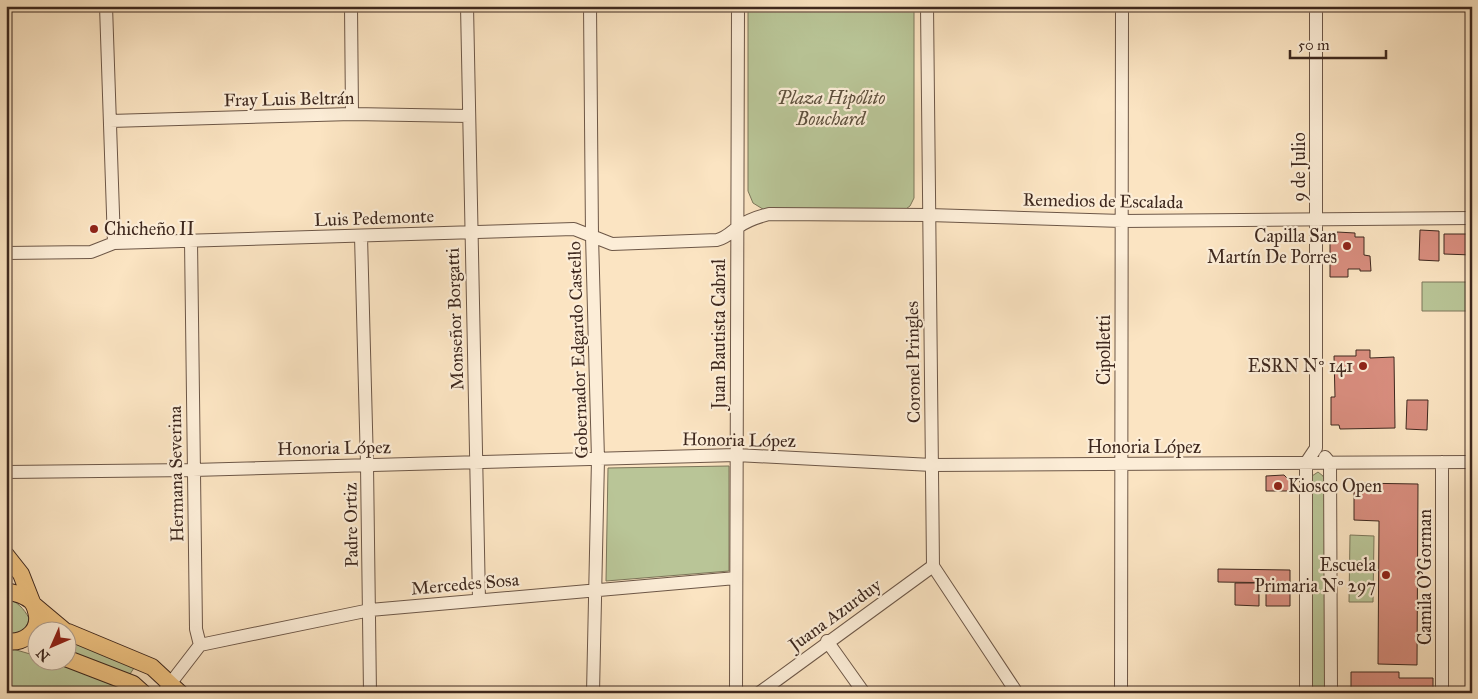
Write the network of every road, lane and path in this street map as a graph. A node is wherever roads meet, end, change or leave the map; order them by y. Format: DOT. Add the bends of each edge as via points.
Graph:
graph roads {
  1 [pos="106,6"];
  2 [pos="351,6"];
  3 [pos="467,6"];
  4 [pos="590,6"];
  5 [pos="738,6"];
  6 [pos="927,6"];
  7 [pos="1122,6"];
  8 [pos="1316,6"];
  9 [pos="352,114"];
  10 [pos="469,116"];
  11 [pos="110,121"];
  12 [pos="929,215"];
  13 [pos="1316,218"];
  14 [pos="1472,218"];
  15 [pos="1122,221"];
  16 [pos="737,228"];
  17 [pos="470,232"];
  18 [pos="361,236"];
  19 [pos="592,236"];
  20 [pos="191,241"];
  21 [pos="114,243"];
  22 [pos="6,253"];
  23 [pos="1316,448"];
  24 [pos="736,455"];
  25 [pos="598,459"];
  26 [pos="1442,462"];
  27 [pos="1472,462"];
  28 [pos="477,463"];
  29 [pos="1306,463"];
  30 [pos="1330,463"];
  31 [pos="367,465"];
  32 [pos="932,465"];
  33 [pos="1122,465"];
  34 [pos="193,470"];
  35 [pos="6,472"];
  36 [pos="6,554"];
  37 [pos="933,566"];
  38 [pos="736,578"];
  39 [pos="597,590"];
  40 [pos="6,591"];
  41 [pos="479,600"];
  42 [pos="34,604"];
  43 [pos="370,610"];
  44 [pos="55,622"];
  45 [pos="78,637"];
  46 [pos="12,641"];
  47 [pos="827,641"];
  48 [pos="200,644"];
  49 [pos="28,645"];
  50 [pos="78,663"];
  51 [pos="171,690"];
  52 [pos="143,693"];
  53 [pos="370,693"];
  54 [pos="594,693"];
  55 [pos="736,693"];
  56 [pos="758,693"];
  57 [pos="864,693"];
  58 [pos="1017,693"];
  59 [pos="1121,693"];
  60 [pos="1306,693"];
  61 [pos="1332,693"];
  62 [pos="1442,693"];
  1 -- 11 [label="street"];
  2 -- 9 [label="street"];
  3 -- 10 [label="street, Monseñor Borgatti"];
  4 -- 19 [label="street, Gobernador Edgardo Castello"];
  5 -- 16 [label="street, Juan Bautista Cabral"];
  6 -- 12 [label="street, Coronel Pringles"];
  7 -- 15 [label="street, Cipolletti"];
  8 -- 13 [label="street, 9 de Julio"];
  9 -- 10 [label="street, Fray Luis Beltrán"];
  9 -- 11 [label="street, Fray Luis Beltrán"];
  10 -- 17 [label="street, Monseñor Borgatti"];
  11 -- 21 [label="street"];
  12 -- 15 [label="street, Remedios de Escalada"];
  12 -- 16 [label="street, Remedios de Escalada" via="769,214"];
  12 -- 32 [label="street, Coronel Pringles"];
  13 -- 14 [label="street, Remedios de Escalada"];
  13 -- 15 [label="street, Remedios de Escalada"];
  13 -- 23 [label="street, 9 de Julio"];
  15 -- 33 [label="street, Cipolletti"];
  16 -- 19 [label="street, Luis Pedemonte" via="724,239 717,240 612,244"];
  16 -- 24 [label="street, Juan Bautista Cabral"];
  17 -- 18 [label="street, Luis Pedemonte"];
  17 -- 19 [label="street, Luis Pedemonte" via="574,229"];
  17 -- 28 [label="street, Monseñor Borgatti"];
  18 -- 20 [label="street, Luis Pedemonte"];
  18 -- 31 [label="street, Padre Ortiz"];
  19 -- 25 [label="street, Gobernador Edgardo Castello"];
  20 -- 21 [label="street, Luis Pedemonte"];
  20 -- 34 [label="street, Hermana Severina"];
  21 -- 22 [label="street, Luis Pedemonte" via="91,252"];
  23 -- 29 [label="street"];
  23 -- 30 [label="street"];
  24 -- 25 [label="street, Honoria López"];
  24 -- 32 [label="street, Honoria López"];
  24 -- 38 [label="street, Juan Bautista Cabral"];
  25 -- 28 [label="street, Honoria López"];
  25 -- 39 [label="street, Gobernador Edgardo Castello"];
  26 -- 27 [label="street, Honoria López"];
  26 -- 30 [label="street, Honoria López"];
  26 -- 62 [label="street, Camila O'Gorman"];
  28 -- 31 [label="street, Honoria López"];
  28 -- 41 [label="street, Monseñor Borgatti"];
  29 -- 30 [label="street, Honoria López"];
  29 -- 33 [label="street, Honoria López"];
  29 -- 60 [label="street"];
  30 -- 61 [label="street"];
  31 -- 34 [label="street, Honoria López"];
  31 -- 43 [label="street, Padre Ortiz"];
  32 -- 33 [label="street, Honoria López"];
  32 -- 37 [label="street, Coronel Pringles"];
  33 -- 59 [label="street, Cipolletti"];
  34 -- 35 [label="street, Honoria López"];
  34 -- 48 [label="street, Hermana Severina" via="196,629"];
  36 -- 42 [label="main road" via="21,574"];
  37 -- 47 [label="street, Juana Azurduy"];
  37 -- 58 [label="street"];
  38 -- 39 [label="street, Mercedes Sosa"];
  38 -- 55 [label="street, Juan Bautista Cabral"];
  39 -- 41 [label="street, Mercedes Sosa"];
  39 -- 54 [label="street, Gobernador Edgardo Castello"];
  40 -- 42 [label="main road" via="23,595"];
  41 -- 43 [label="street, Mercedes Sosa"];
  42 -- 44 [label="main road"];
  42 -- 46 [label="main road" via="38,622 35,629 30,636"];
  43 -- 48 [label="street, Mercedes Sosa"];
  43 -- 53 [label="street, Padre Ortiz"];
  45 -- 51 [label="main road" via="152,667"];
  46 -- 49 [label="main road"];
  47 -- 56 [label="street, Juana Azurduy"];
  47 -- 57 [label="street"];
  48 -- 51 [label="street"];
  50 -- 52 [label="main road" via="133,684"];
}
